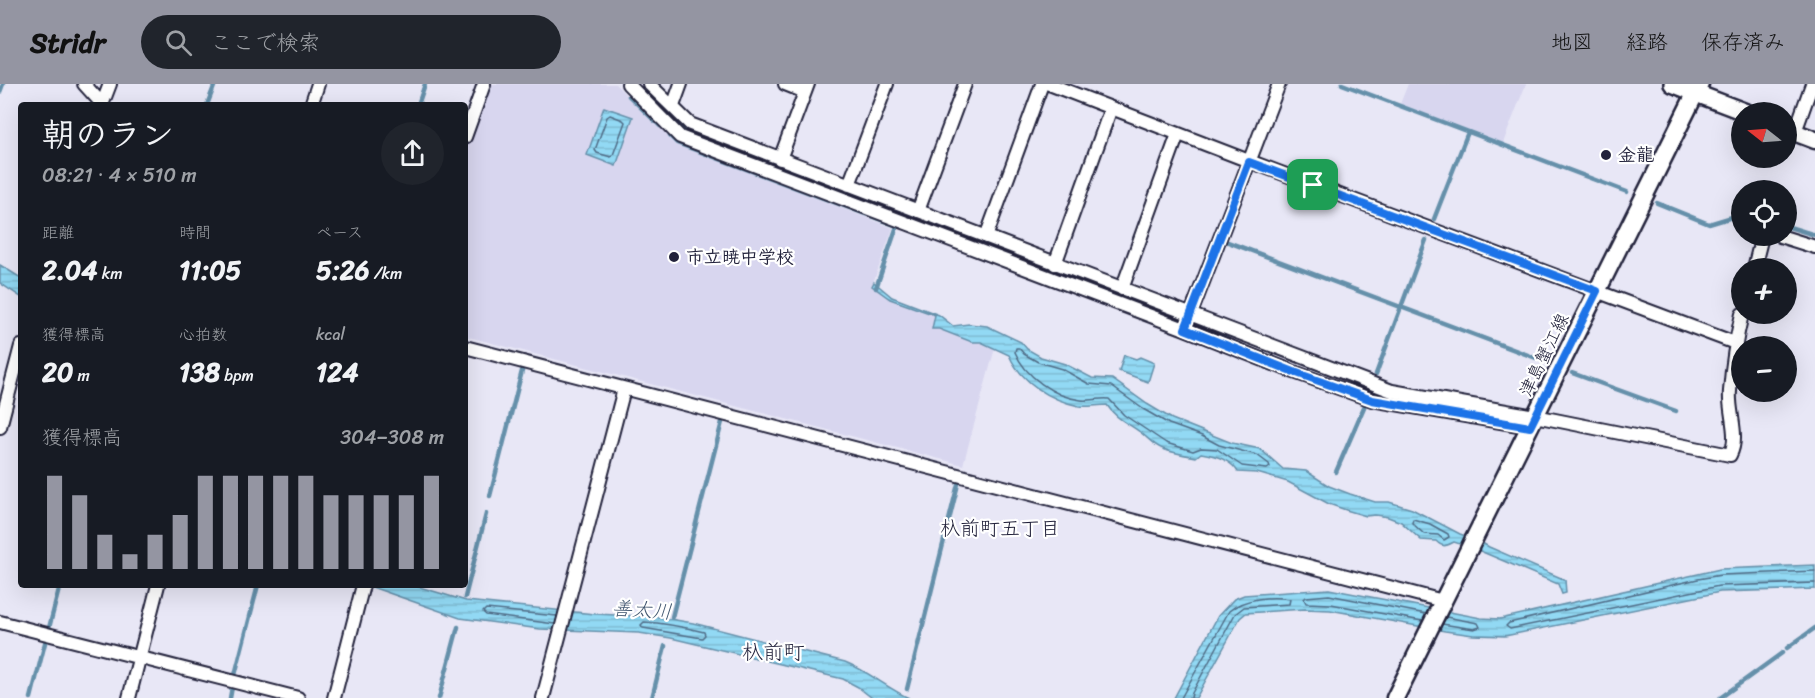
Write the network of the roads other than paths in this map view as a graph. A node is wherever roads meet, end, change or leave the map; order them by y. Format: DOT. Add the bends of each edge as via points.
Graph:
graph roads {
  1 [pos="84,84"];
  2 [pos="110,84"];
  3 [pos="318,84"];
  4 [pos="484,84"];
  5 [pos="628,84"];
  6 [pos="649,84"];
  7 [pos="681,84"];
  8 [pos="785,84"];
  9 [pos="887,84"];
  10 [pos="965,84"];
  11 [pos="1042,84"];
  12 [pos="1049,84"];
  13 [pos="1279,84"];
  14 [pos="1672,84"];
  15 [pos="1812,84"];
  16 [pos="806,88"];
  17 [pos="1698,88"];
  18 [pos="99,102"];
  19 [pos="103,102"];
  20 [pos="312,102"];
  21 [pos="1731,105"];
  22 [pos="673,106"];
  23 [pos="1111,108"];
  24 [pos="1797,118"];
  25 [pos="468,129"];
  26 [pos="1178,134"];
  27 [pos="1797,134"];
  28 [pos="1815,141"];
  29 [pos="780,159"];
  30 [pos="1249,162"];
  31 [pos="849,185"];
  32 [pos="918,211"];
  33 [pos="986,237"];
  34 [pos="1797,241"];
  35 [pos="1815,247"];
  36 [pos="1055,264"];
  37 [pos="1122,289"];
  38 [pos="1597,291"];
  39 [pos="1191,316"];
  40 [pos="1185,329"];
  41 [pos="1731,341"];
  42 [pos="468,348"];
  43 [pos="18,358"];
  44 [pos="1731,384"];
  45 [pos="624,389"];
  46 [pos="1532,422"];
  47 [pos="0,427"];
  48 [pos="157,588"];
  49 [pos="362,588"];
  50 [pos="1441,604"];
  51 [pos="0,622"];
  52 [pos="139,658"];
  53 [pos="129,698"];
  54 [pos="298,698"];
  55 [pos="334,698"];
  56 [pos="543,698"];
  57 [pos="1395,698"];
  1 -- 18 [label="street"];
  2 -- 19 [label="street"];
  3 -- 20 [label="street"];
  4 -- 25 [label="street"];
  5 -- 40 [label="street" via="680,137"];
  6 -- 22 [label="street"];
  7 -- 22 [label="street"];
  8 -- 16 [label="street"];
  9 -- 31 [label="street"];
  10 -- 32 [label="street"];
  11 -- 33 [label="street"];
  12 -- 23 [label="street"];
  13 -- 30 [label="street"];
  14 -- 17 [label="street"];
  15 -- 24 [label="street"];
  16 -- 29 [label="street"];
  17 -- 21 [label="main road"];
  17 -- 38 [label="main road, 津島蟹江線"];
  22 -- 29 [label="street" via="690,124"];
  23 -- 26 [label="street"];
  23 -- 36 [label="street"];
  26 -- 30 [label="street"];
  26 -- 37 [label="street"];
  27 -- 28 [label="main road"];
  29 -- 31 [label="street"];
  30 -- 38 [label="street"];
  30 -- 39 [label="street"];
  31 -- 32 [label="street"];
  32 -- 33 [label="street"];
  33 -- 36 [label="street"];
  34 -- 35 [label="street"];
  36 -- 37 [label="street"];
  37 -- 39 [label="street"];
  38 -- 41 [label="street"];
  38 -- 46 [label="main road, 津島蟹江線"];
  39 -- 40 [label="street"];
  39 -- 46 [label="street" via="1392,391"];
  40 -- 46 [label="street" via="1372,400"];
  42 -- 45 [label="street"];
  43 -- 47 [label="street"];
  44 -- 46 [label="street" via="1735,446 1730,455"];
  45 -- 50 [label="street"];
  45 -- 56 [label="street"];
  46 -- 50 [label="main road, 津島蟹江線"];
  48 -- 52 [label="street"];
  49 -- 55 [label="street"];
  50 -- 57 [label="main road, 津島蟹江線"];
  51 -- 52 [label="street"];
  52 -- 53 [label="street"];
  52 -- 54 [label="street"];
}
